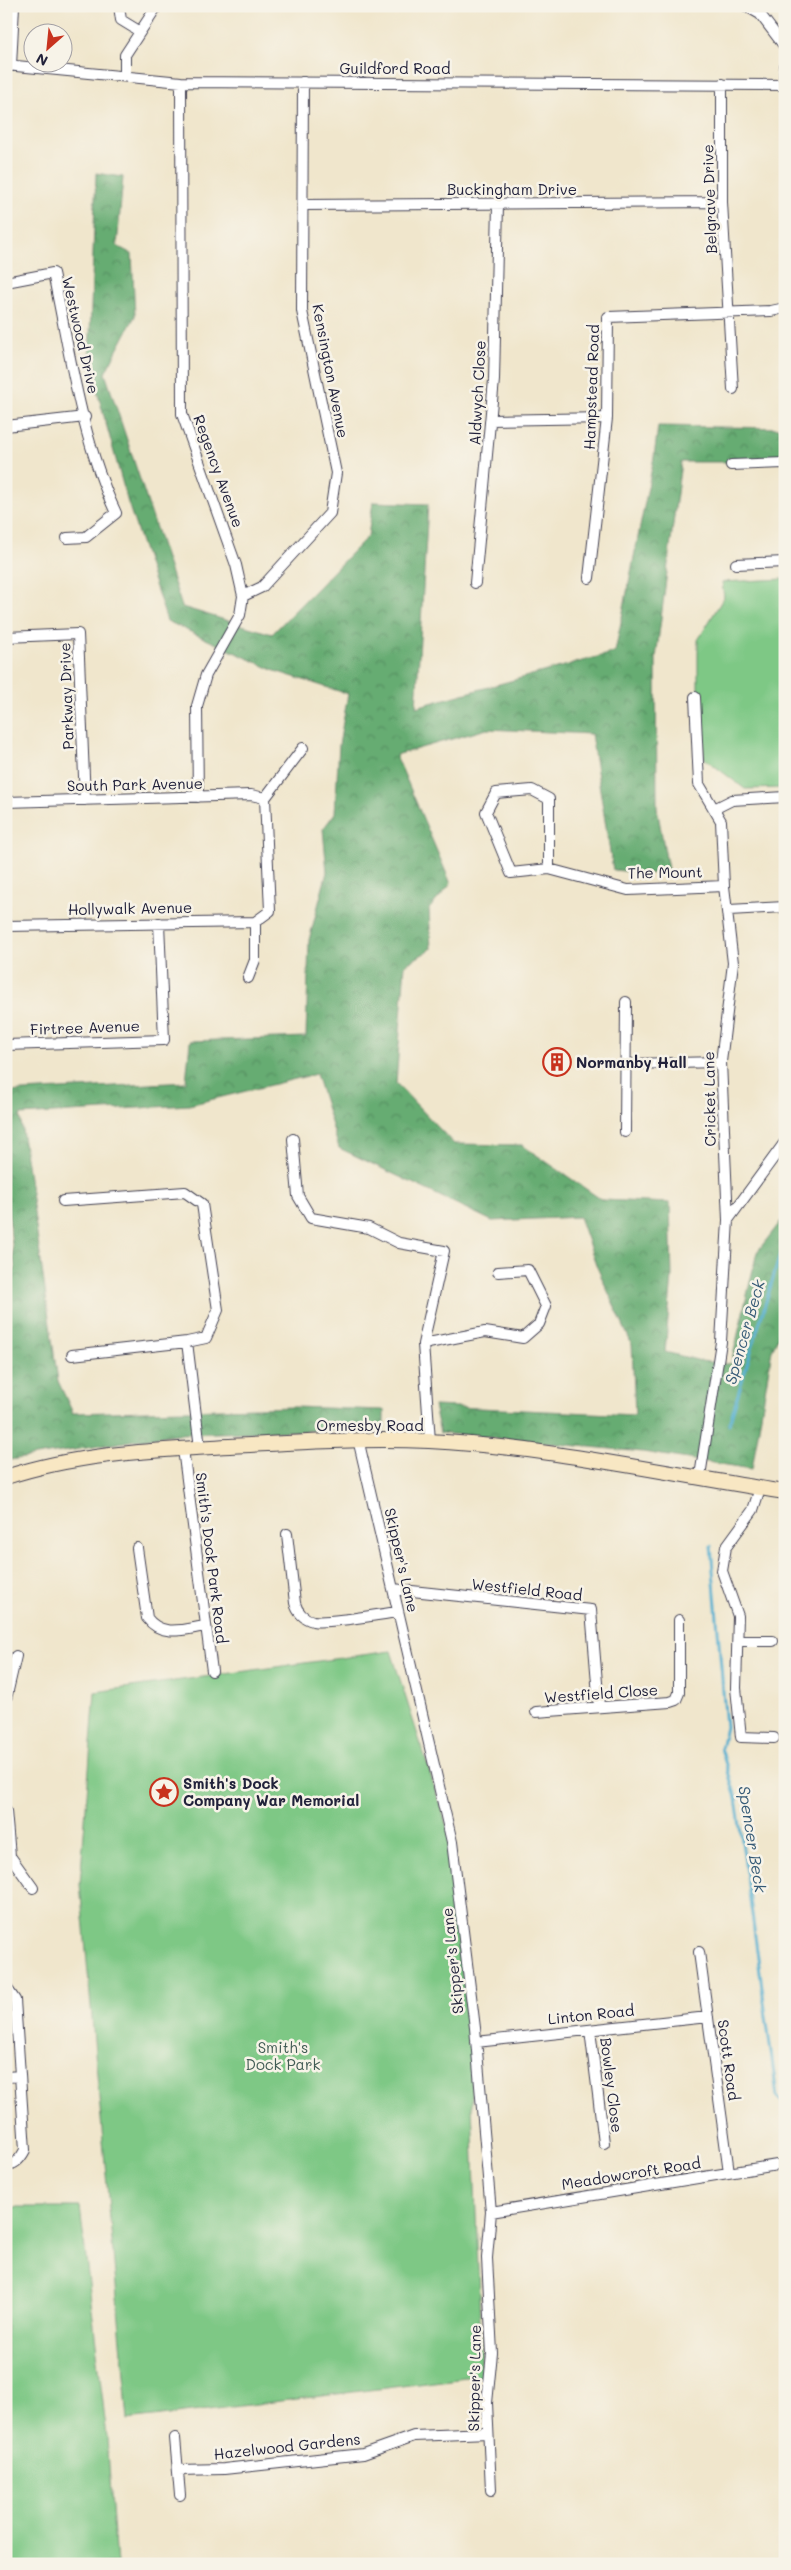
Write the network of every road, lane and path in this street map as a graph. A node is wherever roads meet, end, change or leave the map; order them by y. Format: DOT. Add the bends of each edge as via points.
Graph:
graph roads {
  1 [pos="14,6"];
  2 [pos="119,6"];
  3 [pos="157,6"];
  4 [pos="746,6"];
  5 [pos="139,31"];
  6 [pos="785,48"];
  7 [pos="9,65"];
  8 [pos="785,66"];
  9 [pos="125,76"];
  10 [pos="181,82"];
  11 [pos="303,82"];
  12 [pos="722,84"];
  13 [pos="784,85"];
  14 [pos="722,202"];
  15 [pos="498,204"];
  16 [pos="303,205"];
  17 [pos="6,282"];
  18 [pos="785,308"];
  19 [pos="730,313"];
  20 [pos="733,389"];
  21 [pos="84,417"];
  22 [pos="607,418"];
  23 [pos="491,420"];
  24 [pos="6,426"];
  25 [pos="785,463"];
  26 [pos="731,465"];
  27 [pos="67,538"];
  28 [pos="785,562"];
  29 [pos="736,564"];
  30 [pos="589,578"];
  31 [pos="475,583"];
  32 [pos="243,596"];
  33 [pos="6,637"];
  34 [pos="695,697"];
  35 [pos="302,748"];
  36 [pos="198,797"];
  37 [pos="785,797"];
  38 [pos="264,798"];
  39 [pos="85,800"];
  40 [pos="6,802"];
  41 [pos="714,809"];
  42 [pos="549,869"];
  43 [pos="724,886"];
  44 [pos="785,907"];
  45 [pos="729,910"];
  46 [pos="159,922"];
  47 [pos="255,922"];
  48 [pos="6,926"];
  49 [pos="248,978"];
  50 [pos="626,1002"];
  51 [pos="6,1045"];
  52 [pos="721,1062"];
  53 [pos="626,1064"];
  54 [pos="625,1132"];
  55 [pos="293,1139"];
  56 [pos="785,1142"];
  57 [pos="62,1202"];
  58 [pos="728,1220"];
  59 [pos="498,1272"];
  60 [pos="187,1342"];
  61 [pos="423,1344"];
  62 [pos="72,1355"];
  63 [pos="358,1440"];
  64 [pos="430,1441"];
  65 [pos="200,1448"];
  66 [pos="183,1449"];
  67 [pos="700,1476"];
  68 [pos="6,1477"];
  69 [pos="760,1488"];
  70 [pos="785,1492"];
  71 [pos="287,1534"];
  72 [pos="137,1548"];
  73 [pos="393,1589"];
  74 [pos="398,1612"];
  75 [pos="679,1620"];
  76 [pos="206,1626"];
  77 [pos="739,1641"];
  78 [pos="773,1641"];
  79 [pos="16,1656"];
  80 [pos="212,1671"];
  81 [pos="6,1699"];
  82 [pos="599,1707"];
  83 [pos="536,1712"];
  84 [pos="774,1738"];
  85 [pos="6,1811"];
  86 [pos="33,1888"];
  87 [pos="699,1952"];
  88 [pos="6,1988"];
  89 [pos="708,2016"];
  90 [pos="590,2030"];
  91 [pos="476,2042"];
  92 [pos="20,2076"];
  93 [pos="6,2077"];
  94 [pos="604,2143"];
  95 [pos="777,2165"];
  96 [pos="6,2166"];
  97 [pos="729,2172"];
  98 [pos="490,2212"];
  99 [pos="488,2433"];
  100 [pos="175,2438"];
  101 [pos="178,2470"];
  102 [pos="491,2490"];
  103 [pos="180,2495"];
  1 -- 7 [label="street"];
  2 -- 5 [label="street" via="121,20"];
  3 -- 5 [label="street"];
  4 -- 6 [label="street" via="760,14"];
  5 -- 9 [label="street" via="126,55"];
  7 -- 9 [label="street, Guildford Road"];
  8 -- 13 [label="street"];
  9 -- 10 [label="street, Guildford Road"];
  10 -- 11 [label="street, Guildford Road"];
  10 -- 32 [label="street, Regency Avenue" via="182,414 236,564"];
  11 -- 12 [label="street, Guildford Road"];
  11 -- 16 [label="street, Kensington Avenue"];
  12 -- 13 [label="street, Guildford Road"];
  12 -- 14 [label="street, Belgrave Drive"];
  14 -- 15 [label="street, Buckingham Drive"];
  14 -- 19 [label="street, Belgrave Drive"];
  15 -- 16 [label="street, Buckingham Drive"];
  15 -- 23 [label="street, Aldwych Close"];
  16 -- 32 [label="street, Kensington Avenue" via="302,311 336,473 330,514 262,587"];
  17 -- 21 [label="street, Westwood Drive" via="53,273"];
  18 -- 19 [label="street"];
  19 -- 20 [label="street, Belgrave Drive"];
  19 -- 22 [label="street, Hampstead Road" via="608,317"];
  21 -- 24 [label="street"];
  21 -- 27 [label="street" via="103,486 116,513 86,537"];
  22 -- 23 [label="street"];
  22 -- 30 [label="street, Hampstead Road"];
  23 -- 31 [label="street, Aldwych Close"];
  25 -- 26 [label="street"];
  28 -- 29 [label="street"];
  32 -- 36 [label="street, Regency Avenue" via="240,615 206,675 197,706"];
  33 -- 39 [label="street, Parkway Drive" via="78,634"];
  34 -- 41 [label="street, Cricket Lane" via="699,784"];
  35 -- 38 [label="street"];
  36 -- 38 [label="street, South Park Avenue"];
  36 -- 39 [label="street, South Park Avenue"];
  37 -- 41 [label="street" via="732,800"];
  38 -- 47 [label="street" via="270,911"];
  39 -- 40 [label="street, South Park Avenue"];
  41 -- 43 [label="street, Cricket Lane" via="721,821"];
  42 -- 42 [label="street, The Mount" via="511,873 486,812 496,793 532,790 549,799"];
  42 -- 43 [label="street, The Mount" via="628,890"];
  43 -- 45 [label="street, Cricket Lane"];
  44 -- 45 [label="street"];
  45 -- 52 [label="street, Cricket Lane" via="733,963"];
  46 -- 47 [label="street, Hollywalk Avenue"];
  46 -- 48 [label="street, Hollywalk Avenue"];
  46 -- 51 [label="street, Firtree Avenue" via="164,1040"];
  47 -- 49 [label="street" via="255,960"];
  50 -- 53 [label="street"];
  52 -- 53 [label="street"];
  52 -- 58 [label="street, Cricket Lane"];
  53 -- 54 [label="street"];
  55 -- 61 [label="street" via="298,1196 311,1218 369,1228 400,1243 444,1251"];
  56 -- 58 [label="street"];
  57 -- 60 [label="street" via="185,1192 202,1204 218,1310 206,1338"];
  58 -- 67 [label="street, Cricket Lane" via="721,1342"];
  59 -- 61 [label="street" via="528,1270 546,1306 540,1324 523,1338 485,1332"];
  60 -- 62 [label="street"];
  60 -- 65 [label="street"];
  61 -- 64 [label="street"];
  63 -- 64 [label="main road, Ormesby Road"];
  63 -- 65 [label="main road, Ormesby Road"];
  63 -- 73 [label="street, Skipper's Lane"];
  64 -- 67 [label="main road, Ormesby Road"];
  65 -- 66 [label="main road, Ormesby Road"];
  66 -- 68 [label="main road, Ormesby Road" via="96,1456 40,1466"];
  66 -- 76 [label="street, Smith's Dock Park Road"];
  67 -- 69 [label="main road, Ormesby Road"];
  69 -- 70 [label="main road, Ormesby Road"];
  69 -- 77 [label="street" via="753,1510 726,1547 722,1571 738,1616"];
  71 -- 74 [label="street" via="295,1603 304,1617 319,1622"];
  72 -- 76 [label="street" via="147,1618 152,1624 166,1632"];
  73 -- 74 [label="street, Skipper's Lane"];
  73 -- 82 [label="street, Westfield Road" via="591,1610"];
  74 -- 91 [label="street, Skipper's Lane" via="452,1842"];
  75 -- 82 [label="street, Westfield Close" via="679,1693 676,1700"];
  76 -- 80 [label="street, Smith's Dock Park Road"];
  77 -- 78 [label="street"];
  77 -- 84 [label="street" via="736,1688 741,1737"];
  79 -- 81 [label="street"];
  82 -- 83 [label="street, Westfield Close"];
  85 -- 86 [label="street" via="10,1856"];
  87 -- 89 [label="street, Scott Road"];
  88 -- 92 [label="street" via="15,2000"];
  89 -- 90 [label="street, Linton Road"];
  89 -- 97 [label="street, Scott Road"];
  90 -- 91 [label="street, Linton Road"];
  90 -- 94 [label="street, Bowley Close"];
  91 -- 98 [label="street, Skipper's Lane"];
  92 -- 93 [label="street"];
  92 -- 96 [label="street" via="25,2150 21,2158"];
  95 -- 97 [label="street, Meadowcroft Road"];
  97 -- 98 [label="street, Meadowcroft Road"];
  98 -- 99 [label="street, Skipper's Lane" via="487,2258 492,2353"];
  99 -- 101 [label="street, Hazelwood Gardens" via="414,2436 363,2454 224,2469"];
  99 -- 102 [label="street, Skipper's Lane"];
  100 -- 101 [label="street"];
  101 -- 103 [label="street"];
}
